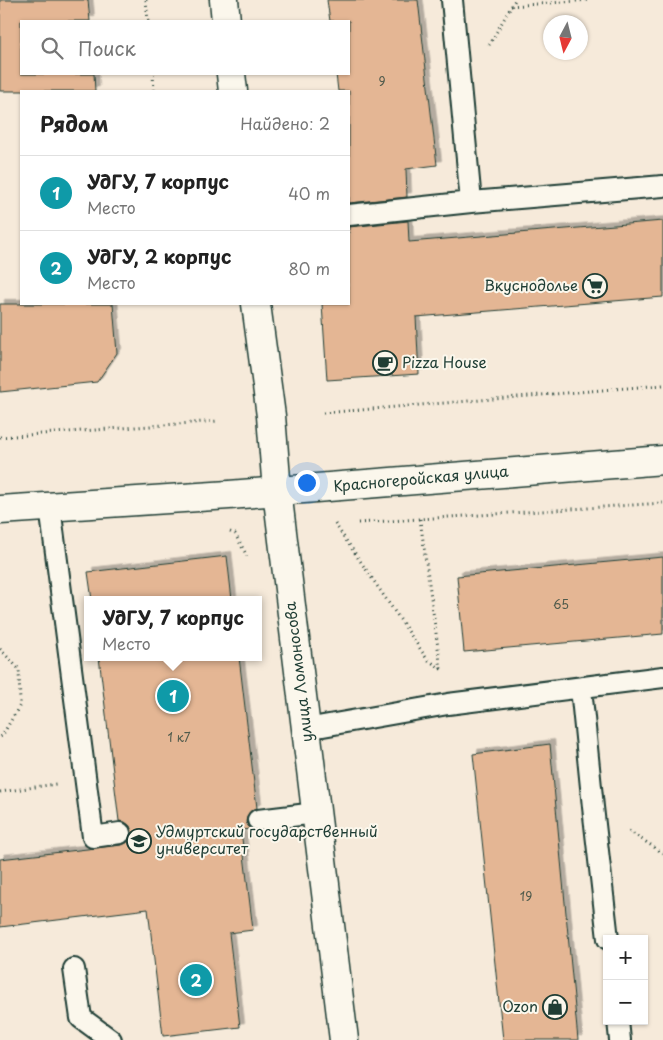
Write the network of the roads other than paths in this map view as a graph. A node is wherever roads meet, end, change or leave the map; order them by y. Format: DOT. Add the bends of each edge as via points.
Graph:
graph roads {
  1 [pos="224,0"];
  2 [pos="452,0"];
  3 [pos="226,20"];
  4 [pos="231,75"];
  5 [pos="233,90"];
  6 [pos="663,186"];
  7 [pos="471,202"];
  8 [pos="350,215"];
  9 [pos="256,305"];
  10 [pos="663,460"];
  11 [pos="277,491"];
  12 [pos="50,506"];
  13 [pos="0,510"];
  14 [pos="663,677"];
  15 [pos="581,688"];
  16 [pos="306,730"];
  17 [pos="316,813"];
  18 [pos="258,820"];
  19 [pos="120,833"];
  20 [pos="608,935"];
  21 [pos="74,969"];
  22 [pos="618,1025"];
  23 [pos="111,1040"];
  24 [pos="344,1040"];
  25 [pos="620,1040"];
  1 -- 3 [label="street"];
  2 -- 7 [label="lane"];
  4 -- 5 [label="street"];
  6 -- 7 [label="lane"];
  7 -- 8 [label="lane"];
  9 -- 11 [label="street, улица Ломоносова"];
  10 -- 11 [label="street, Красногеройская улица"];
  11 -- 12 [label="street, Красногеройская улица"];
  11 -- 16 [label="street, улица Ломоносова"];
  12 -- 13 [label="street, Красногеройская улица"];
  12 -- 19 [label="lane" via="93,837"];
  14 -- 15 [label="lane"];
  15 -- 16 [label="lane" via="448,704"];
  15 -- 20 [label="lane"];
  16 -- 17 [label="street, улица Ломоносова"];
  17 -- 18 [label="lane"];
  17 -- 24 [label="street, улица Ломоносова"];
  21 -- 23 [label="lane" via="81,1018"];
  22 -- 25 [label="lane"];
}
